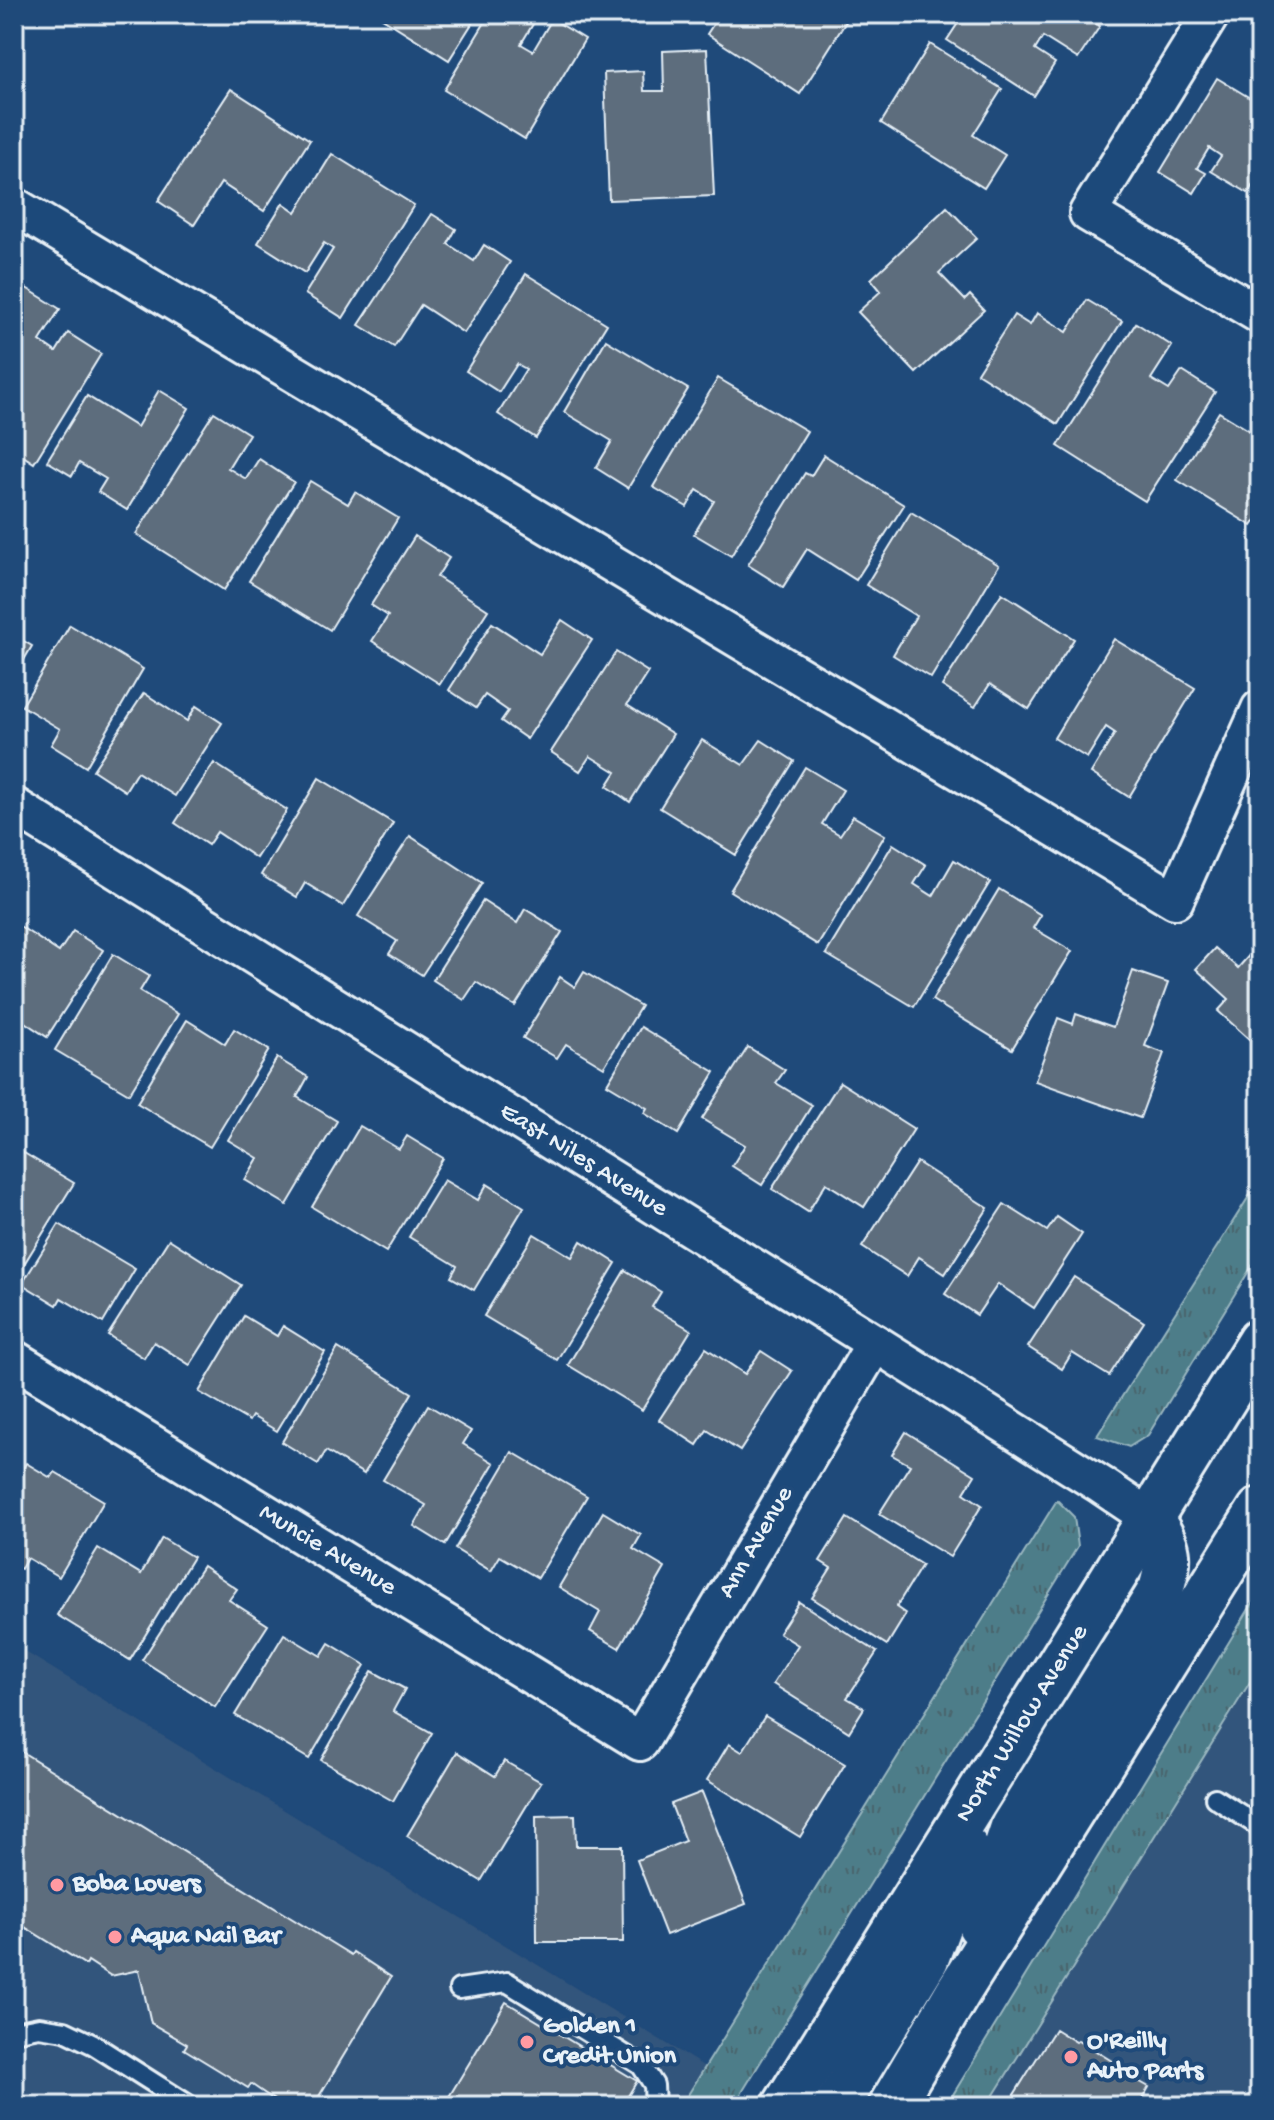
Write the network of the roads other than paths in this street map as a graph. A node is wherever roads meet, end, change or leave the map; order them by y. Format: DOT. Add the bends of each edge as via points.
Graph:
graph roads {
  1 [pos="1211,14"];
  2 [pos="14,206"];
  3 [pos="1260,315"];
  4 [pos="1260,709"];
  5 [pos="14,806"];
  6 [pos="1260,1341"];
  7 [pos="875,1343"];
  8 [pos="14,1359"];
  9 [pos="1260,1510"];
  10 [pos="1150,1518"];
  11 [pos="640,1742"];
  12 [pos="1000,1761"];
  13 [pos="1215,1798"];
  14 [pos="1260,1827"];
  15 [pos="459,1989"];
  16 [pos="958,1992"];
  17 [pos="14,2032"];
  18 [pos="190,2106"];
  19 [pos="655,2106"];
  20 [pos="785,2106"];
  21 [pos="836,2106"];
  22 [pos="891,2106"];
  1 -- 3 [label="street" via="1088,213"];
  2 -- 4 [label="street" via="1175,900"];
  5 -- 7 [label="street, East Niles Avenue"];
  6 -- 10 [label="main road, North Willow Avenue"];
  7 -- 10 [label="street, East Niles Avenue"];
  7 -- 11 [label="street, Ann Avenue"];
  8 -- 11 [label="street, Muncie Avenue"];
  9 -- 16 [label="main road"];
  10 -- 12 [label="main road, North Willow Avenue"];
  10 -- 16 [label="main road" via="1168,1552 1161,1590 1013,1827"];
  12 -- 20 [label="main road, North Willow Avenue"];
  12 -- 21 [label="main road" via="926,1959"];
  13 -- 14 [label="lane"];
  15 -- 19 [label="lane" via="507,1982 641,2065 654,2085"];
  16 -- 22 [label="main road"];
  17 -- 18 [label="lane" via="39,2027 65,2031"];
}
